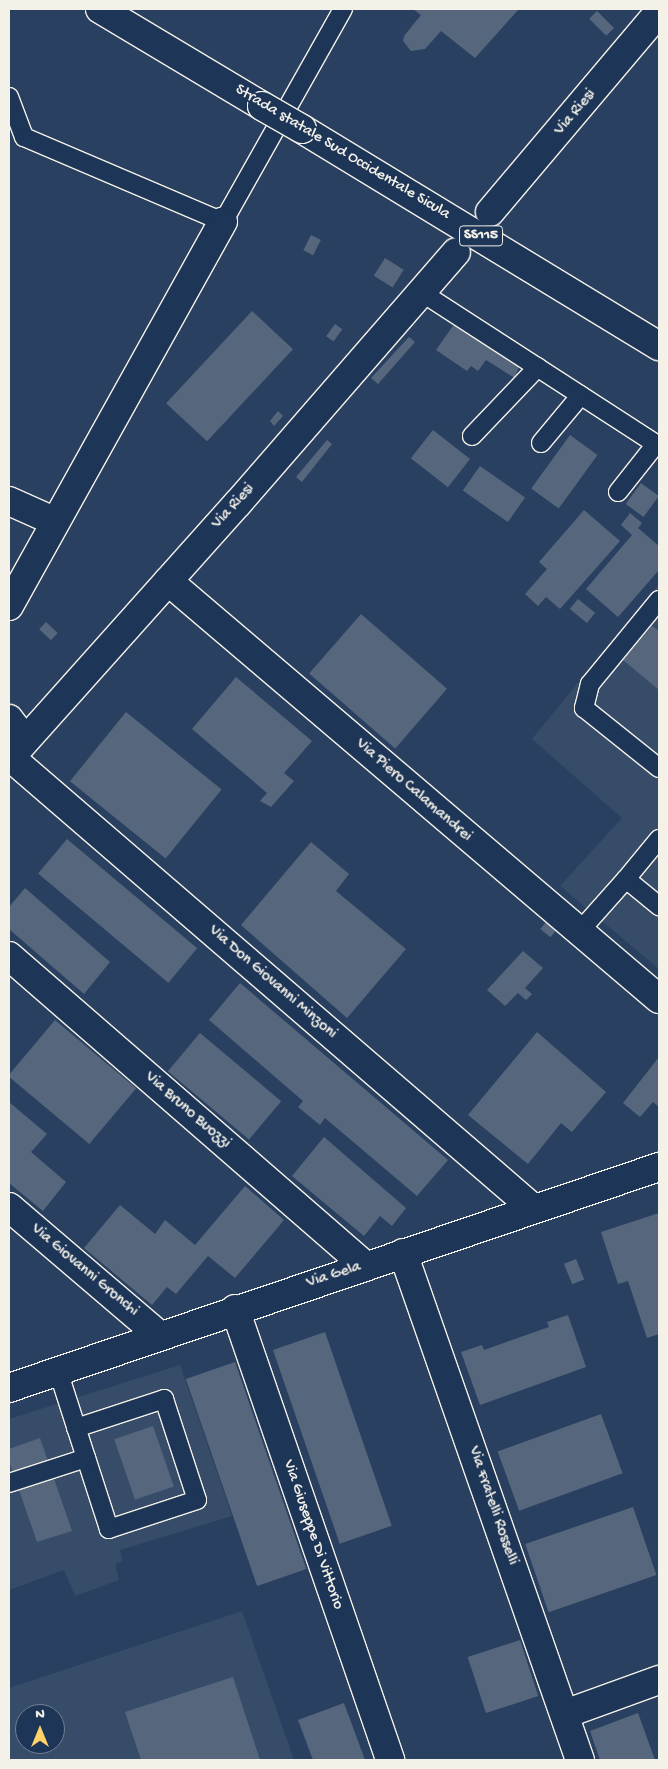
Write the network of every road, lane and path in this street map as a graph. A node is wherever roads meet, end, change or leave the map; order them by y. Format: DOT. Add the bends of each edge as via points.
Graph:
graph roads {
  1 [pos="100,9"];
  2 [pos="343,9"];
  3 [pos="659,12"];
  4 [pos="9,97"];
  5 [pos="490,212"];
  6 [pos="223,222"];
  7 [pos="456,252"];
  8 [pos="421,292"];
  9 [pos="659,346"];
  10 [pos="538,367"];
  11 [pos="581,395"];
  12 [pos="472,436"];
  13 [pos="541,443"];
  14 [pos="658,445"];
  15 [pos="618,492"];
  16 [pos="9,501"];
  17 [pos="54,521"];
  18 [pos="168,581"];
  19 [pos="659,600"];
  20 [pos="9,606"];
  21 [pos="9,719"];
  22 [pos="15,752"];
  23 [pos="659,768"];
  24 [pos="659,839"];
  25 [pos="626,880"];
  26 [pos="659,906"];
  27 [pos="578,933"];
  28 [pos="9,956"];
  29 [pos="659,999"];
  30 [pos="659,1167"];
  31 [pos="9,1207"];
  32 [pos="534,1209"];
  33 [pos="403,1253"];
  34 [pos="366,1266"];
  35 [pos="235,1309"];
  36 [pos="159,1335"];
  37 [pos="58,1371"];
  38 [pos="9,1388"];
  39 [pos="76,1428"];
  40 [pos="86,1458"];
  41 [pos="9,1483"];
  42 [pos="659,1680"];
  43 [pos="565,1714"];
  44 [pos="390,1760"];
  45 [pos="580,1760"];
  1 -- 9 [label="street, Strada statale Sud Occidentale Sicula / SS115, bridge"];
  2 -- 6 [label="lane"];
  3 -- 5 [label="street, Via Riesi"];
  4 -- 6 [label="lane" via="24,137"];
  6 -- 17 [label="street"];
  7 -- 8 [label="street, Via Riesi"];
  8 -- 10 [label="lane"];
  8 -- 18 [label="street, Via Riesi"];
  10 -- 11 [label="lane"];
  10 -- 12 [label="lane"];
  11 -- 13 [label="lane"];
  11 -- 14 [label="lane"];
  14 -- 15 [label="lane"];
  16 -- 17 [label="street"];
  17 -- 20 [label="street"];
  18 -- 22 [label="street, Via Riesi"];
  18 -- 27 [label="street, Via Piero Calamandrei"];
  19 -- 23 [label="lane" via="590,684 584,708"];
  21 -- 22 [label="street, Via Don Giovanni Minzoni"];
  22 -- 32 [label="street, Via Don Giovanni Minzoni"];
  24 -- 25 [label="lane"];
  25 -- 26 [label="lane"];
  25 -- 27 [label="lane"];
  27 -- 29 [label="street, Via Piero Calamandrei"];
  28 -- 34 [label="street, Via Bruno Buozzi"];
  30 -- 32 [label="street, Via Gela"];
  31 -- 36 [label="street, Via Giovanni Gronchi"];
  32 -- 33 [label="street, Via Gela"];
  33 -- 34 [label="street, Via Gela"];
  33 -- 43 [label="street, Via Fratelli Rosselli"];
  34 -- 35 [label="street, Via Gela"];
  35 -- 36 [label="street, Via Gela"];
  35 -- 44 [label="street, Via Giuseppe Di Vittorio"];
  36 -- 37 [label="street, Via Gela"];
  37 -- 38 [label="street, Via Gela"];
  37 -- 39 [label="lane"];
  39 -- 40 [label="lane"];
  39 -- 40 [label="lane" via="164,1399 197,1500 109,1529"];
  40 -- 41 [label="lane"];
  42 -- 43 [label="street"];
  43 -- 45 [label="street, Via Fratelli Rosselli"];
}
